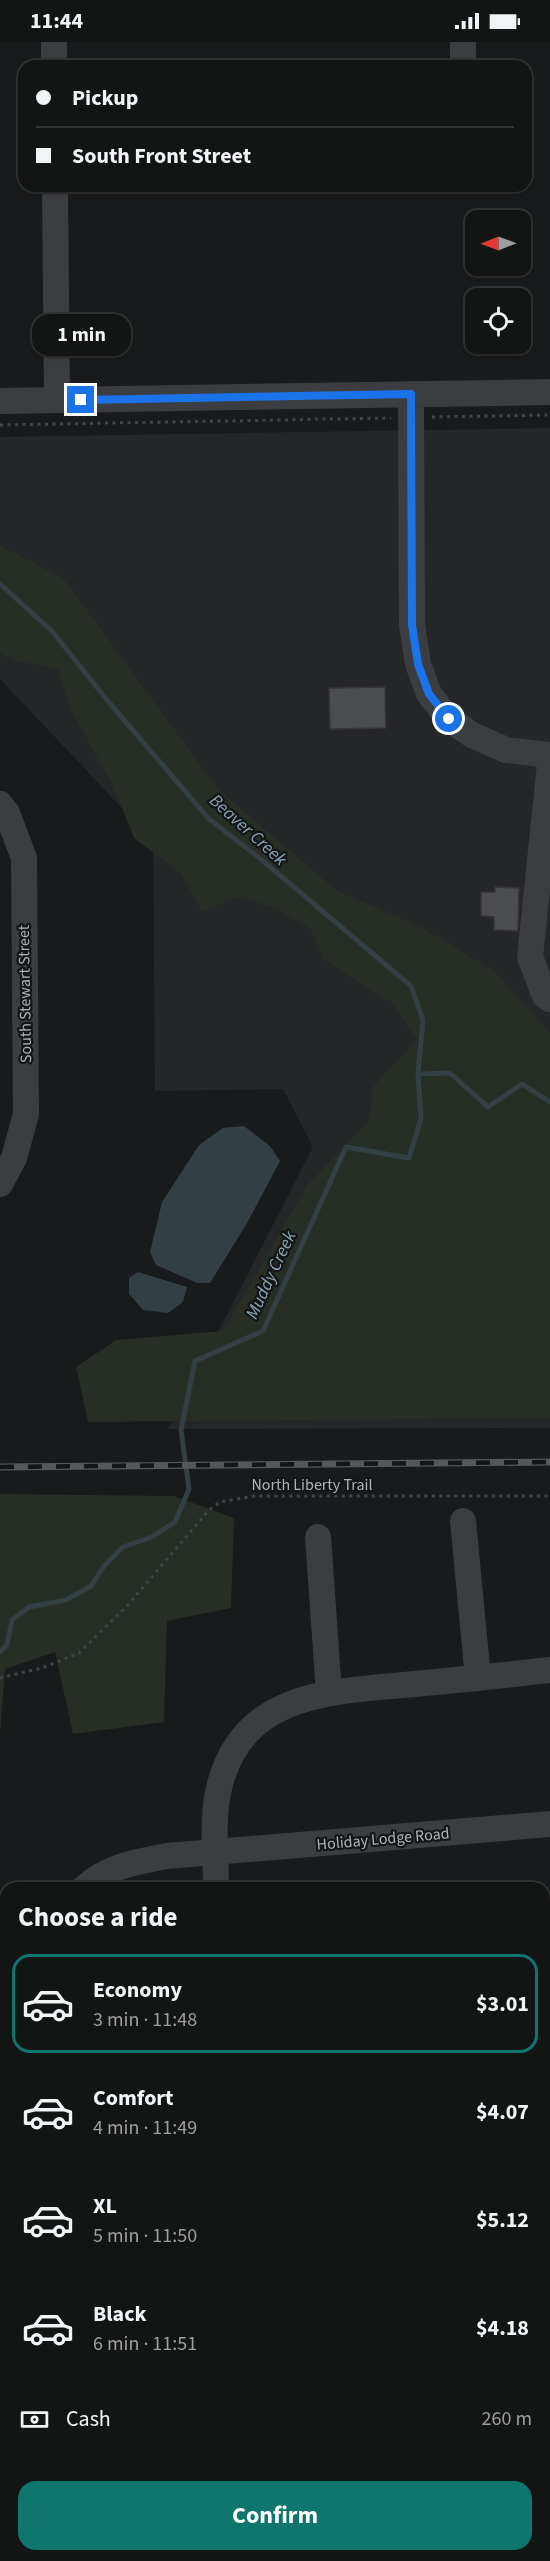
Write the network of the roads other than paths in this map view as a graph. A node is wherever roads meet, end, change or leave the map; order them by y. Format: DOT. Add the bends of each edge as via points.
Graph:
graph roads {
  1 [pos="54,42"];
  2 [pos="463,42"];
  3 [pos="54,60"];
  4 [pos="463,60"];
  5 [pos="55,192"];
  6 [pos="550,392"];
  7 [pos="57,400"];
  8 [pos="0,401"];
  9 [pos="406,406"];
  10 [pos="550,754"];
  11 [pos="550,764"];
  12 [pos="0,804"];
  13 [pos="550,999"];
  14 [pos="0,1184"];
  15 [pos="463,1521"];
  16 [pos="318,1537"];
  17 [pos="550,1670"];
  18 [pos="478,1678"];
  19 [pos="329,1693"];
  20 [pos="550,1824"];
  21 [pos="216,1854"];
  22 [pos="92,1882"];
  23 [pos="216,1882"];
  1 -- 3 [label="street"];
  2 -- 4 [label="street"];
  5 -- 7 [label="street"];
  6 -- 9 [label="street"];
  7 -- 8 [label="street"];
  7 -- 9 [label="street"];
  9 -- 10 [label="street" via="412,625 418,664 429,694 449,719 472,735 506,750"];
  11 -- 13 [label="street" via="531,957 545,996"];
  12 -- 14 [label="street, South Stewart Street" via="8,813 24,858 26,1114 14,1158"];
  15 -- 18 [label="street"];
  16 -- 19 [label="street"];
  17 -- 18 [label="street"];
  18 -- 19 [label="street"];
  19 -- 21 [label="street" via="280,1708 263,1718 235,1748 218,1795"];
  20 -- 21 [label="street, Holiday Lodge Road"];
  21 -- 22 [label="street, Holiday Lodge Road" via="133,1862"];
  21 -- 23 [label="street"];
}
